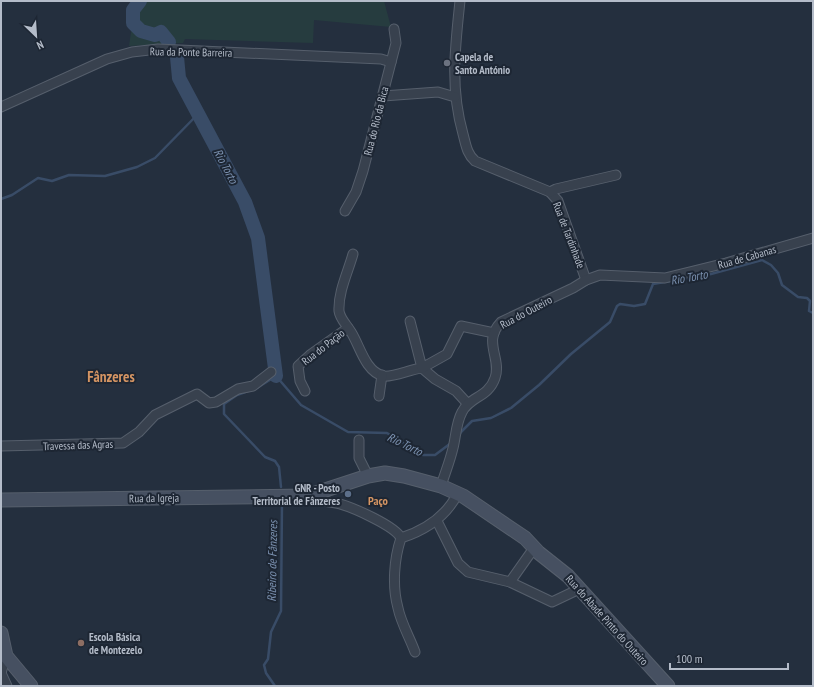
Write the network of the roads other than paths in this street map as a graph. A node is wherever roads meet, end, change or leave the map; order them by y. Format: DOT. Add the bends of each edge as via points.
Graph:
graph roads {
  1 [pos="460,1"];
  2 [pos="394,29"];
  3 [pos="392,62"];
  4 [pos="382,96"];
  5 [pos="455,97"];
  6 [pos="1,107"];
  7 [pos="616,175"];
  8 [pos="550,192"];
  9 [pos="345,211"];
  10 [pos="813,238"];
  11 [pos="353,254"];
  12 [pos="586,280"];
  13 [pos="410,321"];
  14 [pos="348,328"];
  15 [pos="494,333"];
  16 [pos="422,368"];
  17 [pos="271,372"];
  18 [pos="382,375"];
  19 [pos="304,390"];
  20 [pos="379,396"];
  21 [pos="467,403"];
  22 [pos="359,440"];
  23 [pos="1,446"];
  24 [pos="368,476"];
  25 [pos="440,486"];
  26 [pos="458,493"];
  27 [pos="307,496"];
  28 [pos="1,500"];
  29 [pos="437,521"];
  30 [pos="402,538"];
  31 [pos="534,548"];
  32 [pos="510,582"];
  33 [pos="579,587"];
  34 [pos="1,633"];
  35 [pos="415,652"];
  36 [pos="4,656"];
  37 [pos="1,673"];
  38 [pos="7,686"];
  39 [pos="31,686"];
  40 [pos="668,686"];
  1 -- 5 [label="street, Rua de Tardinhade" via="455,50"];
  2 -- 3 [label="street, Rua do Rio da Bica" via="396,43"];
  3 -- 4 [label="street, Rua do Rio da Bica"];
  3 -- 6 [label="street, Rua da Ponte Barreira" via="382,59 174,50 132,52 107,59"];
  4 -- 5 [label="street" via="438,92"];
  4 -- 9 [label="street, Rua do Rio da Bica" via="363,171 356,192"];
  5 -- 8 [label="street, Rua de Tardinhade" via="468,156"];
  7 -- 8 [label="street, Rua de Tardinhade"];
  8 -- 12 [label="street, Rua de Tardinhade" via="558,201"];
  10 -- 12 [label="street, Rua de Cabanas" via="665,278 600,275"];
  11 -- 14 [label="street" via="339,311"];
  12 -- 15 [label="street, Rua do Outeiro" via="501,322"];
  13 -- 16 [label="street"];
  14 -- 18 [label="street" via="364,357 372,368"];
  14 -- 19 [label="street, Rua do Pação" via="298,366"];
  15 -- 16 [label="street" via="461,326 447,354"];
  15 -- 21 [label="street, Rua do Outeiro" via="492,349 496,361 496,376 490,389"];
  16 -- 18 [label="street" via="392,376"];
  16 -- 21 [label="street" via="456,391"];
  17 -- 23 [label="street, Travessa das Agras" via="253,386 238,389 216,402 209,403 197,394 155,416 123,443"];
  18 -- 20 [label="street"];
  21 -- 25 [label="street" via="461,413"];
  22 -- 24 [label="street" via="359,458"];
  24 -- 25 [label="street, Rua do Abade Pinto do Outeiro" via="385,473"];
  24 -- 27 [label="street, Rua do Abade Pinto do Outeiro"];
  25 -- 26 [label="street, Rua do Abade Pinto do Outeiro"];
  26 -- 29 [label="street"];
  26 -- 31 [label="street, Rua do Abade Pinto do Outeiro" via="525,538"];
  27 -- 28 [label="street, Rua da Igreja"];
  27 -- 30 [label="street" via="316,501 339,504 364,513 395,529"];
  29 -- 30 [label="street"];
  29 -- 32 [label="street" via="458,563 468,572"];
  30 -- 35 [label="street" via="396,553 395,592 398,609"];
  31 -- 32 [label="street"];
  31 -- 33 [label="street, Rua do Abade Pinto do Outeiro"];
  32 -- 33 [label="street" via="552,602"];
  33 -- 40 [label="street, Rua do Abade Pinto do Outeiro"];
  34 -- 36 [label="street"];
  36 -- 37 [label="street"];
  36 -- 39 [label="street"];
  37 -- 38 [label="street"];
}
